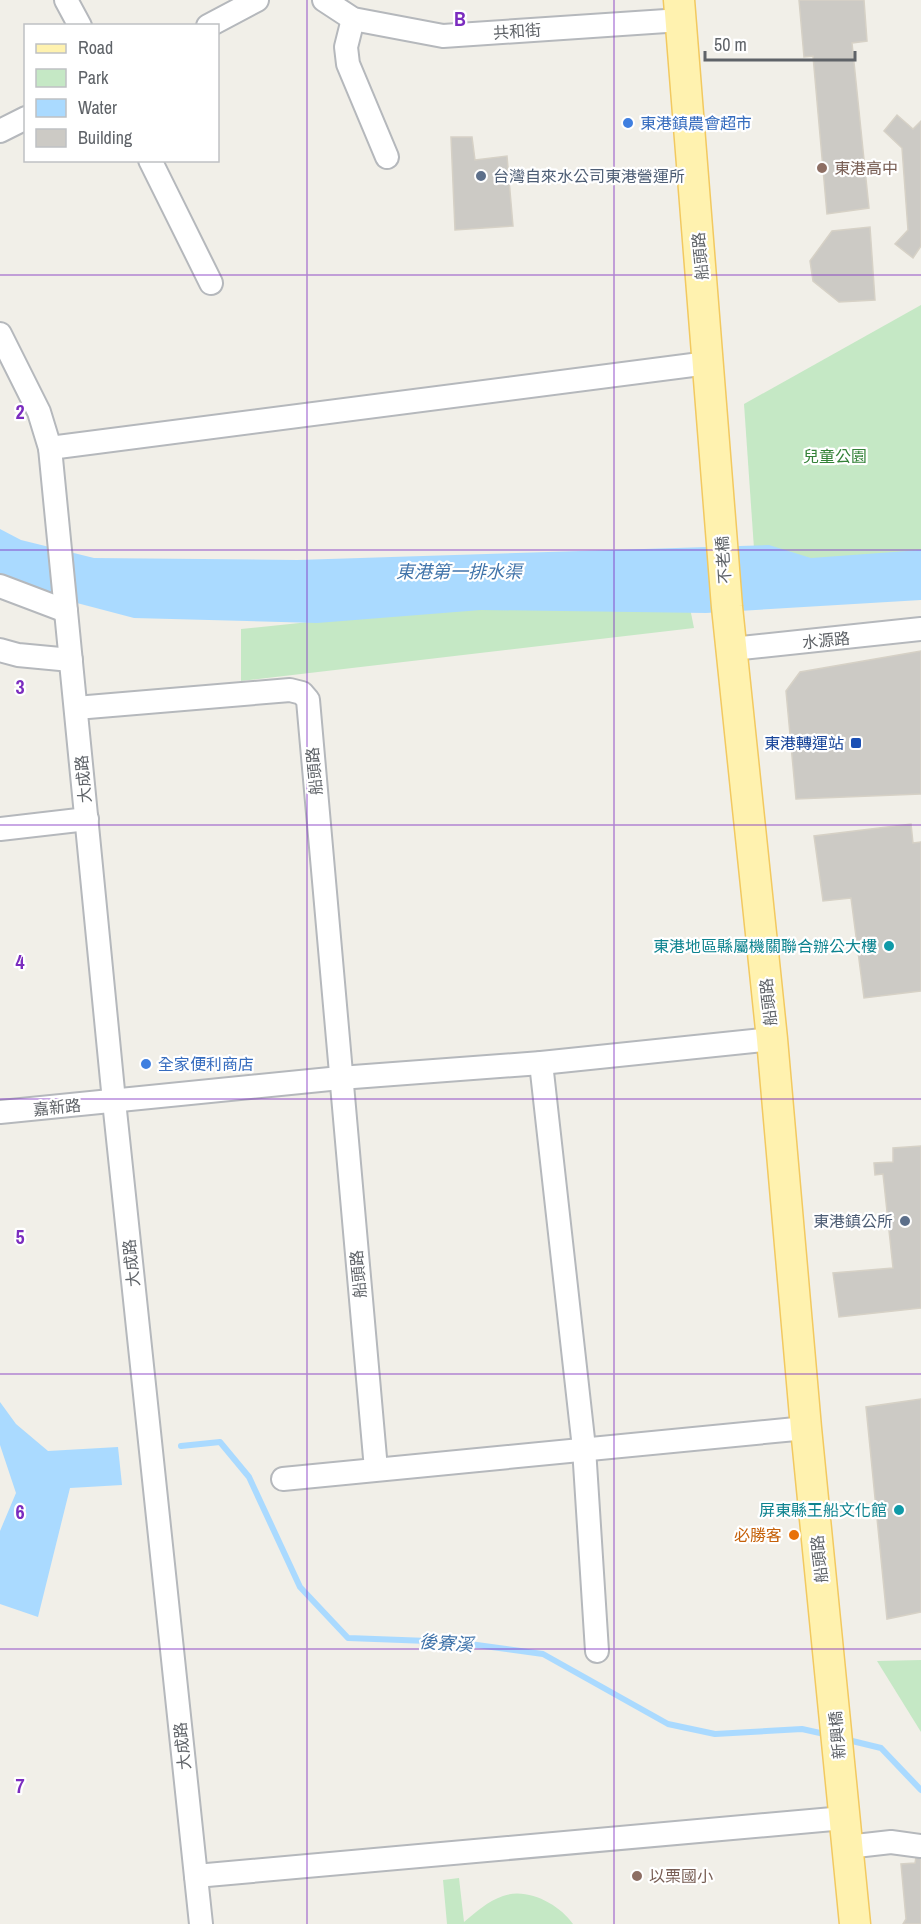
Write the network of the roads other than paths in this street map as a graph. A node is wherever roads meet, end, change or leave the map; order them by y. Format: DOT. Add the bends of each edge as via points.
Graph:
graph roads {
  1 [pos="66,0"];
  2 [pos="257,0"];
  3 [pos="324,0"];
  4 [pos="680,10"];
  5 [pos="354,19"];
  6 [pos="79,24"];
  7 [pos="212,24"];
  8 [pos="24,119"];
  9 [pos="0,131"];
  10 [pos="387,157"];
  11 [pos="151,162"];
  12 [pos="211,283"];
  13 [pos="0,334"];
  14 [pos="708,363"];
  15 [pos="51,448"];
  16 [pos="720,512"];
  17 [pos="0,586"];
  18 [pos="66,606"];
  19 [pos="727,607"];
  20 [pos="921,629"];
  21 [pos="732,649"];
  22 [pos="0,650"];
  23 [pos="71,660"];
  24 [pos="76,708"];
  25 [pos="87,819"];
  26 [pos="0,829"];
  27 [pos="772,1039"];
  28 [pos="541,1063"];
  29 [pos="340,1078"];
  30 [pos="114,1101"];
  31 [pos="0,1112"];
  32 [pos="806,1428"];
  33 [pos="584,1448"];
  34 [pos="376,1469"];
  35 [pos="283,1479"];
  36 [pos="597,1651"];
  37 [pos="833,1690"];
  38 [pos="846,1833"];
  39 [pos="921,1846"];
  40 [pos="196,1876"];
  41 [pos="201,1924"];
  42 [pos="855,1924"];
  1 -- 6 [label="street"];
  2 -- 7 [label="street"];
  3 -- 5 [label="street, 共和街"];
  4 -- 5 [label="street, 共和街" via="442,36"];
  4 -- 14 [label="main road, 船頭路"];
  5 -- 10 [label="street" via="346,47 348,64"];
  8 -- 9 [label="street"];
  11 -- 12 [label="street"];
  13 -- 15 [label="street" via="39,412"];
  14 -- 15 [label="street"];
  14 -- 16 [label="main road, 船頭路"];
  15 -- 18 [label="street"];
  16 -- 19 [label="main road, 不老橋"];
  17 -- 18 [label="street"];
  18 -- 23 [label="street, 大成路"];
  19 -- 21 [label="main road, 船頭路"];
  20 -- 21 [label="street, 水源路"];
  21 -- 27 [label="main road, 船頭路"];
  22 -- 23 [label="street"];
  23 -- 24 [label="street, 大成路"];
  24 -- 25 [label="street, 大成路"];
  24 -- 29 [label="street, 船頭路" via="290,690 302,693 308,700"];
  25 -- 26 [label="street"];
  25 -- 30 [label="street, 大成路"];
  27 -- 28 [label="street, 船頭路"];
  27 -- 32 [label="main road, 船頭路"];
  28 -- 29 [label="street, 船頭路"];
  28 -- 33 [label="street"];
  29 -- 30 [label="street, 船頭路"];
  29 -- 34 [label="street, 船頭路"];
  30 -- 31 [label="street, 嘉新路"];
  30 -- 40 [label="street, 大成路"];
  32 -- 33 [label="street"];
  32 -- 37 [label="main road, 船頭路"];
  33 -- 34 [label="street"];
  33 -- 36 [label="street"];
  34 -- 35 [label="street"];
  37 -- 38 [label="main road, 新興橋"];
  38 -- 39 [label="street"];
  38 -- 40 [label="street"];
  38 -- 42 [label="main road"];
  40 -- 41 [label="street, 大成路"];
}
